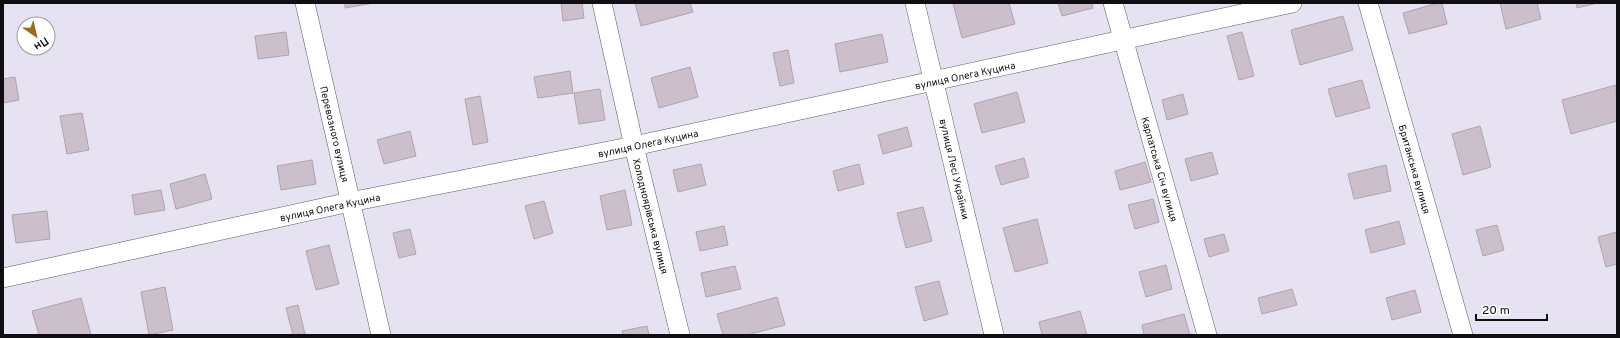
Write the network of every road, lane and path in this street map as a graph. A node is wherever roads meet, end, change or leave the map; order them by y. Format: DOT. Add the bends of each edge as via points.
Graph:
graph roads {
  1 [pos="305,3"];
  2 [pos="602,3"];
  3 [pos="915,3"];
  4 [pos="1113,3"];
  5 [pos="1292,3"];
  6 [pos="1368,3"];
  7 [pos="1124,40"];
  8 [pos="934,81"];
  9 [pos="634,146"];
  10 [pos="350,202"];
  11 [pos="3,278"];
  12 [pos="381,335"];
  13 [pos="680,335"];
  14 [pos="994,335"];
  15 [pos="1207,335"];
  16 [pos="1463,335"];
  1 -- 10 [label="street, Перевозного вулиця"];
  2 -- 9 [label="street, Холодноярівська вулиця"];
  3 -- 8 [label="street, вулиця Лесі Українки"];
  4 -- 7 [label="street, Карпатська Січ вулиця"];
  5 -- 7 [label="street, вулиця Олега Куцина"];
  6 -- 16 [label="street, Британська вулиця"];
  7 -- 8 [label="street, вулиця Олега Куцина"];
  7 -- 15 [label="street, Карпатська Січ вулиця"];
  8 -- 9 [label="street, вулиця Олега Куцина"];
  8 -- 14 [label="street, вулиця Лесі Українки"];
  9 -- 10 [label="street, вулиця Олега Куцина"];
  9 -- 13 [label="street, Холодноярівська вулиця"];
  10 -- 11 [label="street, вулиця Олега Куцина"];
  10 -- 12 [label="street, Перевозного вулиця"];
}
